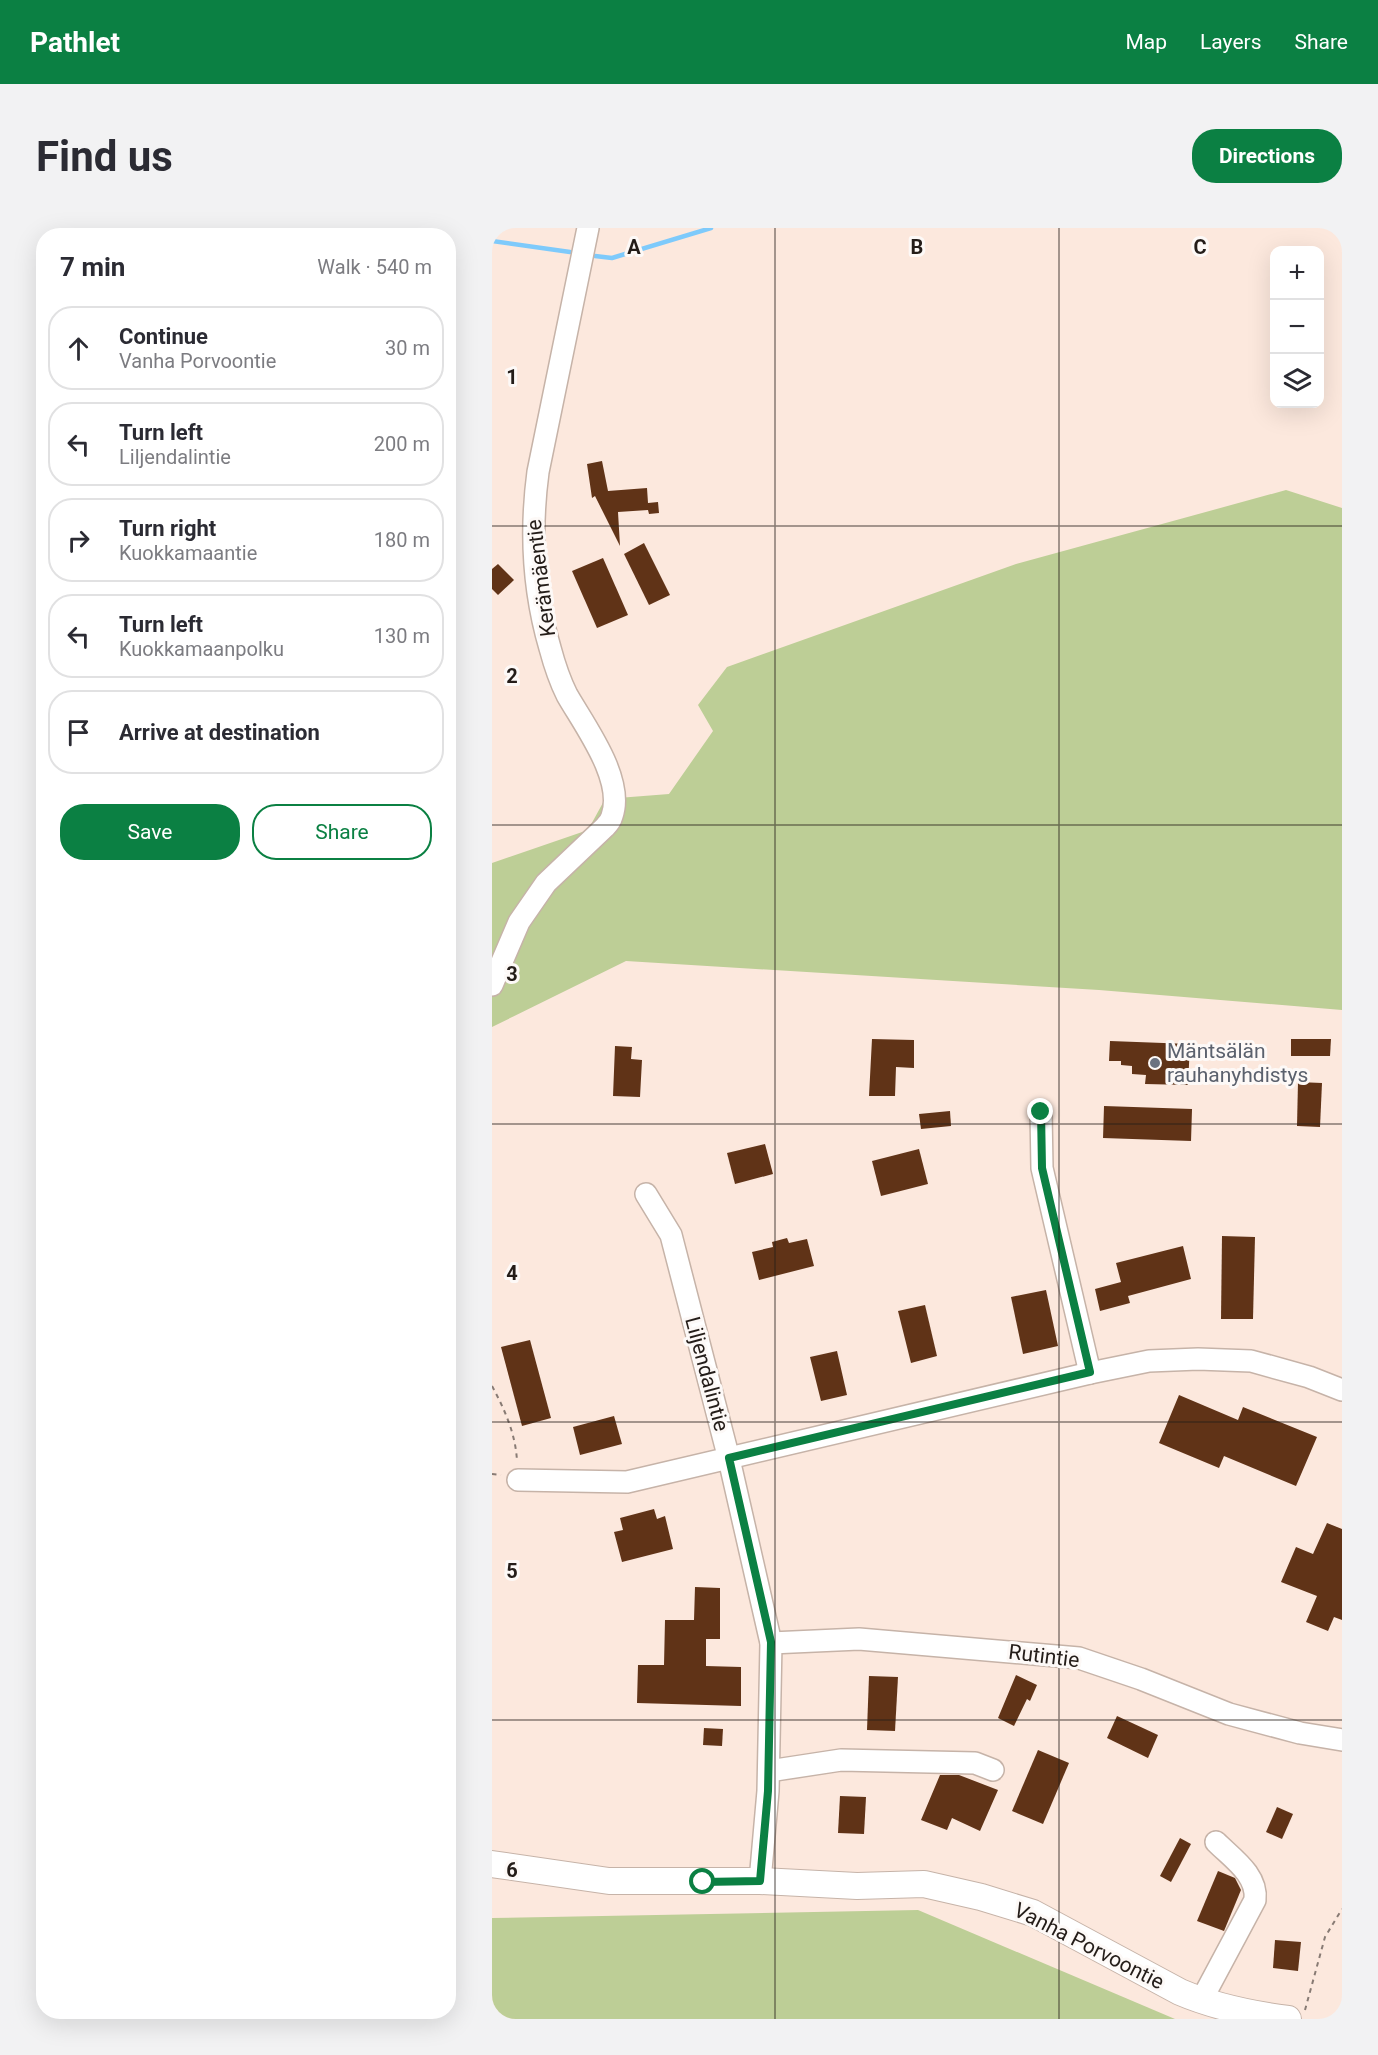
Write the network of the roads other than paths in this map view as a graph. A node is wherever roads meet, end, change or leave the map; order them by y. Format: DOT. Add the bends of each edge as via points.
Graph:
graph roads {
  1 [pos="588,228"];
  2 [pos="492,985"];
  3 [pos="1041,1112"];
  4 [pos="646,1194"];
  5 [pos="1090,1372"];
  6 [pos="1342,1390"];
  7 [pos="729,1458"];
  8 [pos="518,1480"];
  9 [pos="771,1642"];
  10 [pos="1342,1740"];
  11 [pos="993,1770"];
  12 [pos="769,1771"];
  13 [pos="1216,1842"];
  14 [pos="492,1864"];
  15 [pos="760,1881"];
  16 [pos="1200,2001"];
  17 [pos="1288,2019"];
  1 -- 2 [label="street, Kerämäentie" via="538,472 533,512 534,554 540,608 550,649 567,694 611,777 614,803 612,816 597,837 546,883 519,922"];
  3 -- 5 [label="street" via="1042,1168"];
  4 -- 7 [label="street, Liljendalintie" via="671,1235"];
  5 -- 6 [label="street" via="1149,1361 1251,1361"];
  5 -- 7 [label="street"];
  7 -- 8 [label="street" via="627,1482"];
  7 -- 9 [label="street, Liljendalintie"];
  9 -- 10 [label="street, Rutintie" via="859,1639 1079,1658 1229,1714"];
  9 -- 12 [label="street, Liljendalintie"];
  11 -- 12 [label="street" via="975,1763 841,1760"];
  12 -- 15 [label="street, Liljendalintie"];
  13 -- 16 [label="street" via="1249,1875 1256,1889 1255,1900"];
  14 -- 15 [label="main road, Vanha Porvoontie" via="609,1881"];
  15 -- 16 [label="main road, Vanha Porvoontie" via="857,1886 924,1884 981,1897 1033,1913"];
  16 -- 17 [label="main road, Vanha Porvoontie" via="1243,2013"];
}
